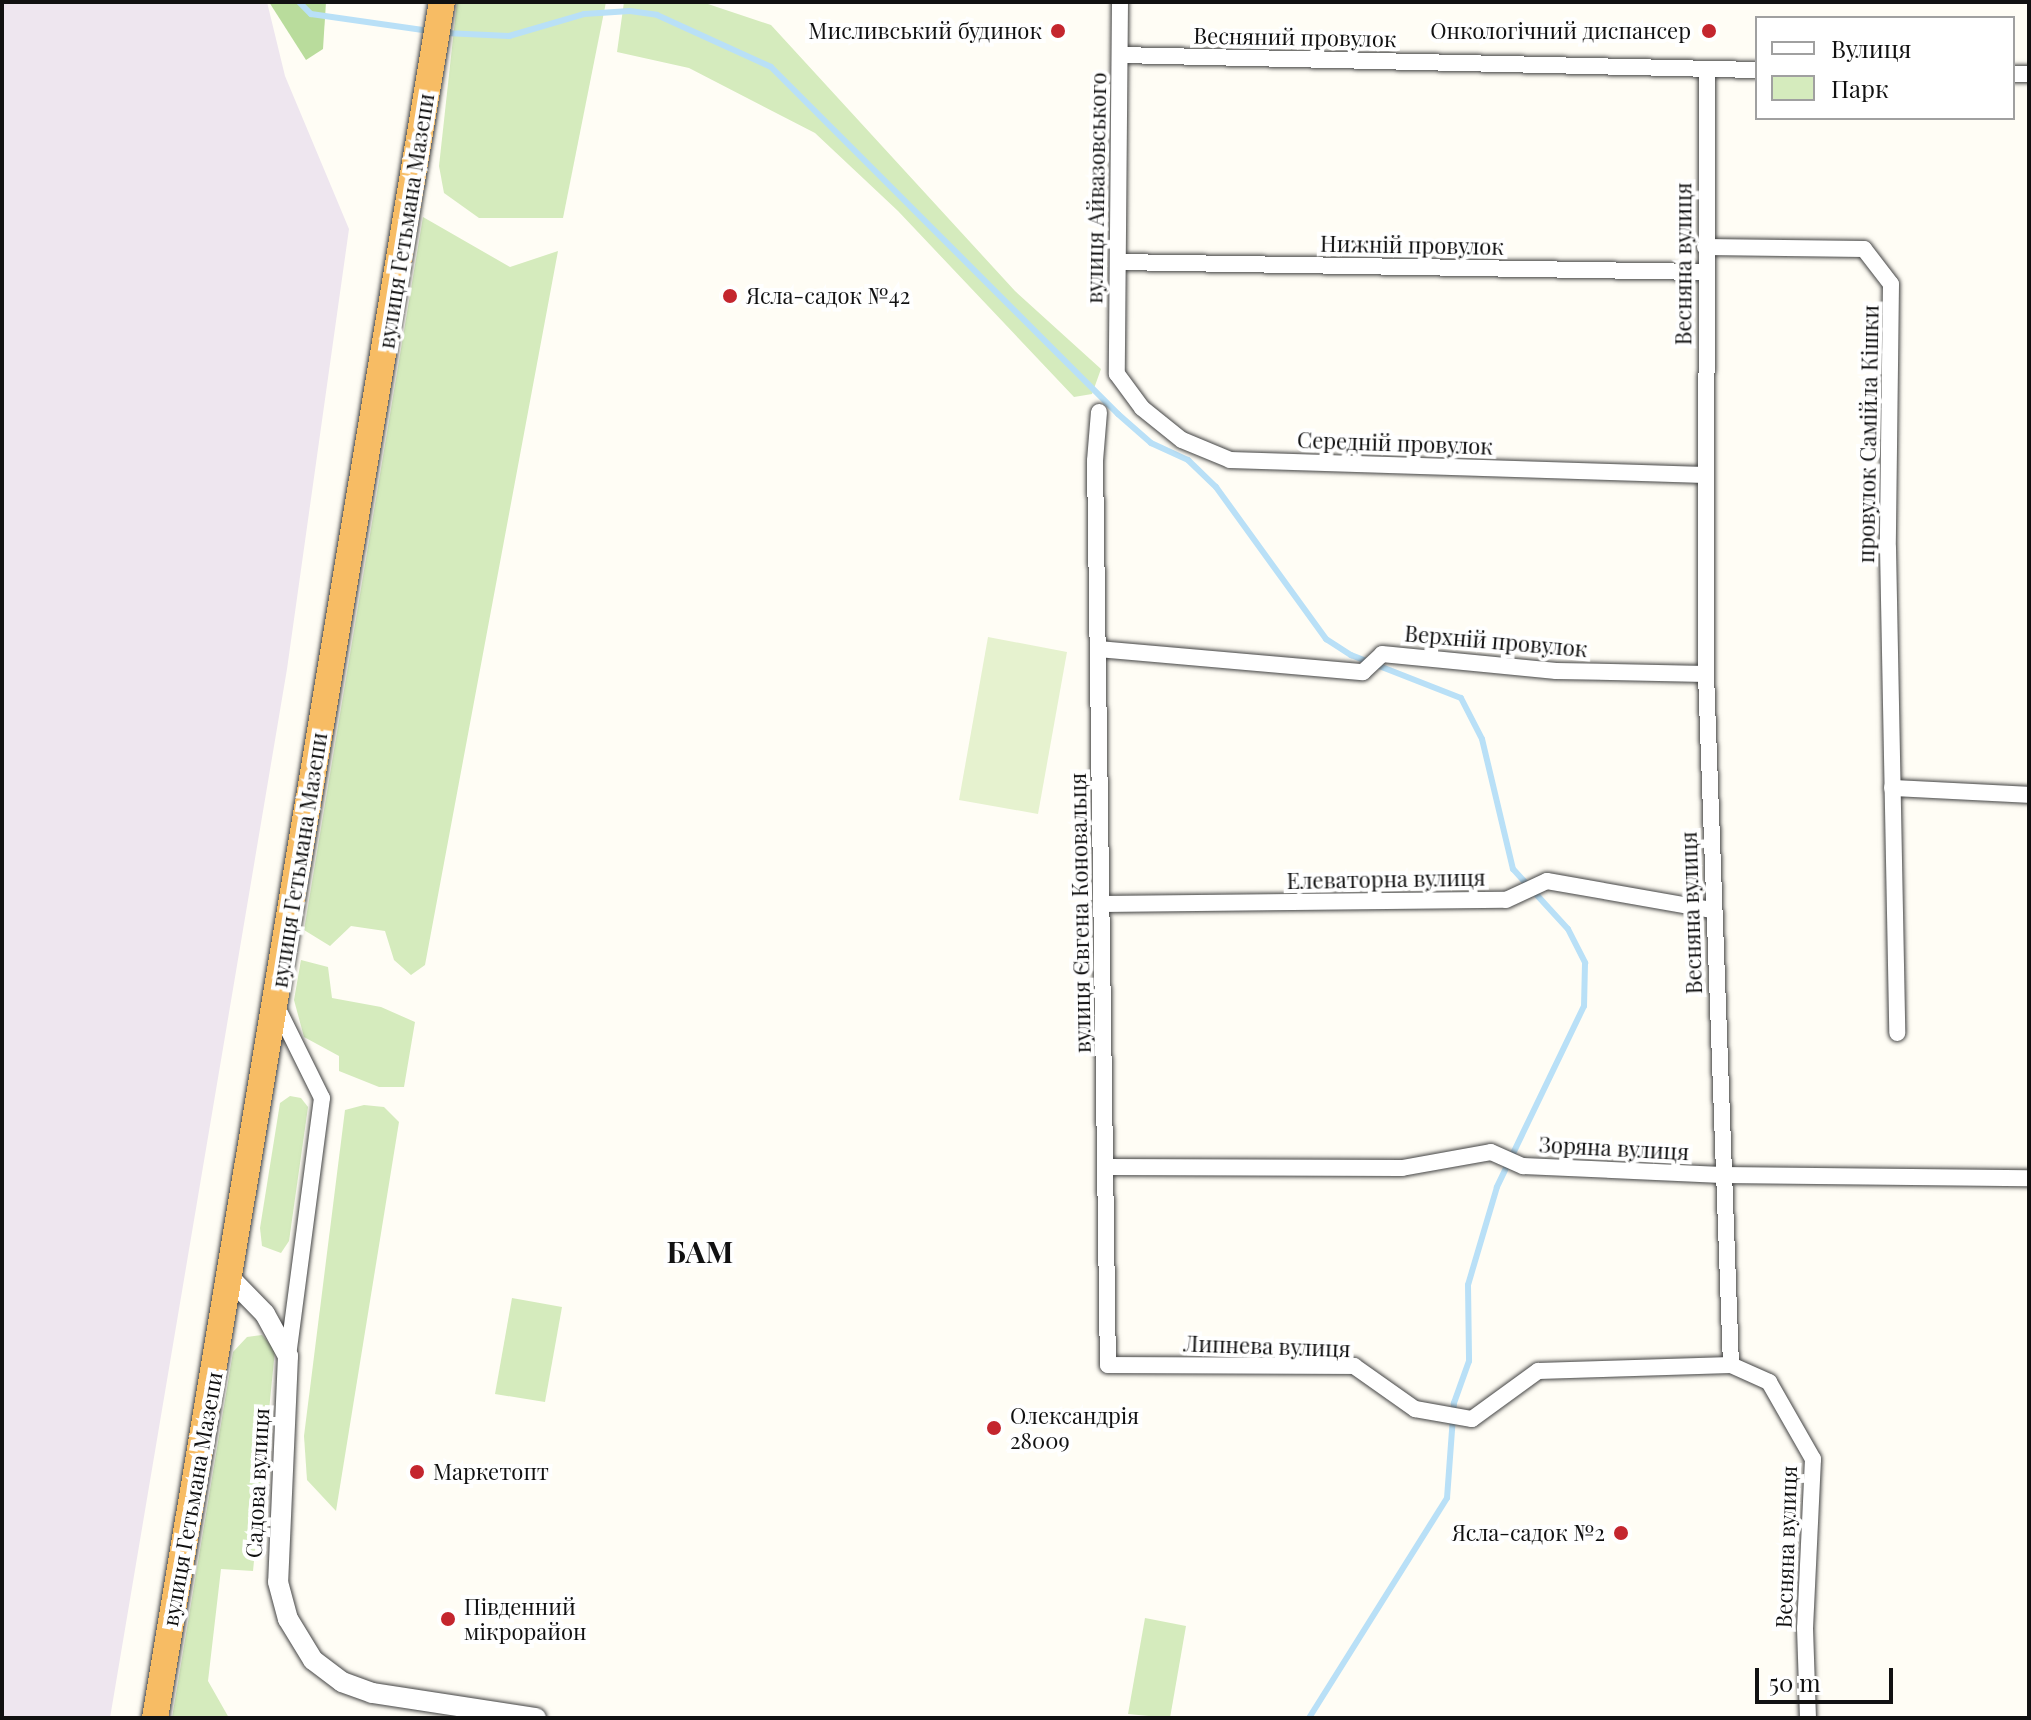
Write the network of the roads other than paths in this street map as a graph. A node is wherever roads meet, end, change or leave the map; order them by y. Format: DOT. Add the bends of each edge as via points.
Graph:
graph roads {
  1 [pos="442,2"];
  2 [pos="1120,2"];
  3 [pos="1120,55"];
  4 [pos="1707,69"];
  5 [pos="1755,70"];
  6 [pos="1705,247"];
  7 [pos="1118,262"];
  8 [pos="1705,272"];
  9 [pos="1117,374"];
  10 [pos="1099,412"];
  11 [pos="1705,475"];
  12 [pos="1098,649"];
  13 [pos="1706,674"];
  14 [pos="1892,788"];
  15 [pos="2029,795"];
  16 [pos="1102,904"];
  17 [pos="1712,910"];
  18 [pos="275,1003"];
  19 [pos="1897,1033"];
  20 [pos="1105,1167"];
  21 [pos="1722,1175"];
  22 [pos="2029,1178"];
  23 [pos="230,1278"];
  24 [pos="288,1356"];
  25 [pos="1108,1365"];
  26 [pos="1731,1365"];
  27 [pos="155,1718"];
  28 [pos="536,1718"];
  29 [pos="1808,1718"];
  1 -- 18 [label="highway, вулиця Гетьмана Мазепи"];
  2 -- 3 [label="street, вулиця Айвазовського"];
  3 -- 4 [label="street, Весняний провулок"];
  3 -- 7 [label="street, вулиця Айвазовського"];
  4 -- 5 [label="street, Весняний провулок"];
  4 -- 6 [label="street, Весняна вулиця"];
  6 -- 8 [label="street, Весняна вулиця"];
  6 -- 14 [label="street, провулок Самійла Кішки" via="1864,249 1891,284"];
  7 -- 8 [label="street, Нижній провулок"];
  7 -- 9 [label="street, вулиця Айвазовського"];
  8 -- 11 [label="street, Весняна вулиця"];
  9 -- 11 [label="street, Середній провулок" via="1142,408 1182,440 1230,460"];
  10 -- 12 [label="street, вулиця Євгена Коновальця"];
  11 -- 13 [label="street, Весняна вулиця"];
  12 -- 13 [label="street, Верхній провулок" via="1363,672 1382,654 1556,671"];
  12 -- 16 [label="street, вулиця Євгена Коновальця"];
  13 -- 17 [label="street, Весняна вулиця"];
  14 -- 15 [label="street"];
  14 -- 19 [label="street, провулок Самійла Кішки"];
  16 -- 17 [label="street, Елеваторна вулиця" via="1506,900 1547,881"];
  16 -- 20 [label="street, вулиця Євгена Коновальця"];
  17 -- 21 [label="street, Весняна вулиця"];
  18 -- 23 [label="highway, вулиця Гетьмана Мазепи"];
  18 -- 24 [label="street" via="322,1098"];
  20 -- 21 [label="street, Зоряна вулиця" via="1402,1168 1491,1152 1523,1166"];
  20 -- 25 [label="street, вулиця Євгена Коновальця"];
  21 -- 22 [label="street, Зоряна вулиця"];
  21 -- 26 [label="street, Весняна вулиця"];
  23 -- 24 [label="street" via="265,1314"];
  23 -- 27 [label="highway, вулиця Гетьмана Мазепи"];
  24 -- 28 [label="street, Садова вулиця" via="278,1582 288,1619 313,1660 342,1682 372,1693"];
  25 -- 26 [label="street, Липнева вулиця" via="1354,1366 1415,1409 1472,1419 1538,1371"];
  26 -- 29 [label="street, Весняна вулиця" via="1769,1382 1813,1459 1805,1628"];
}
